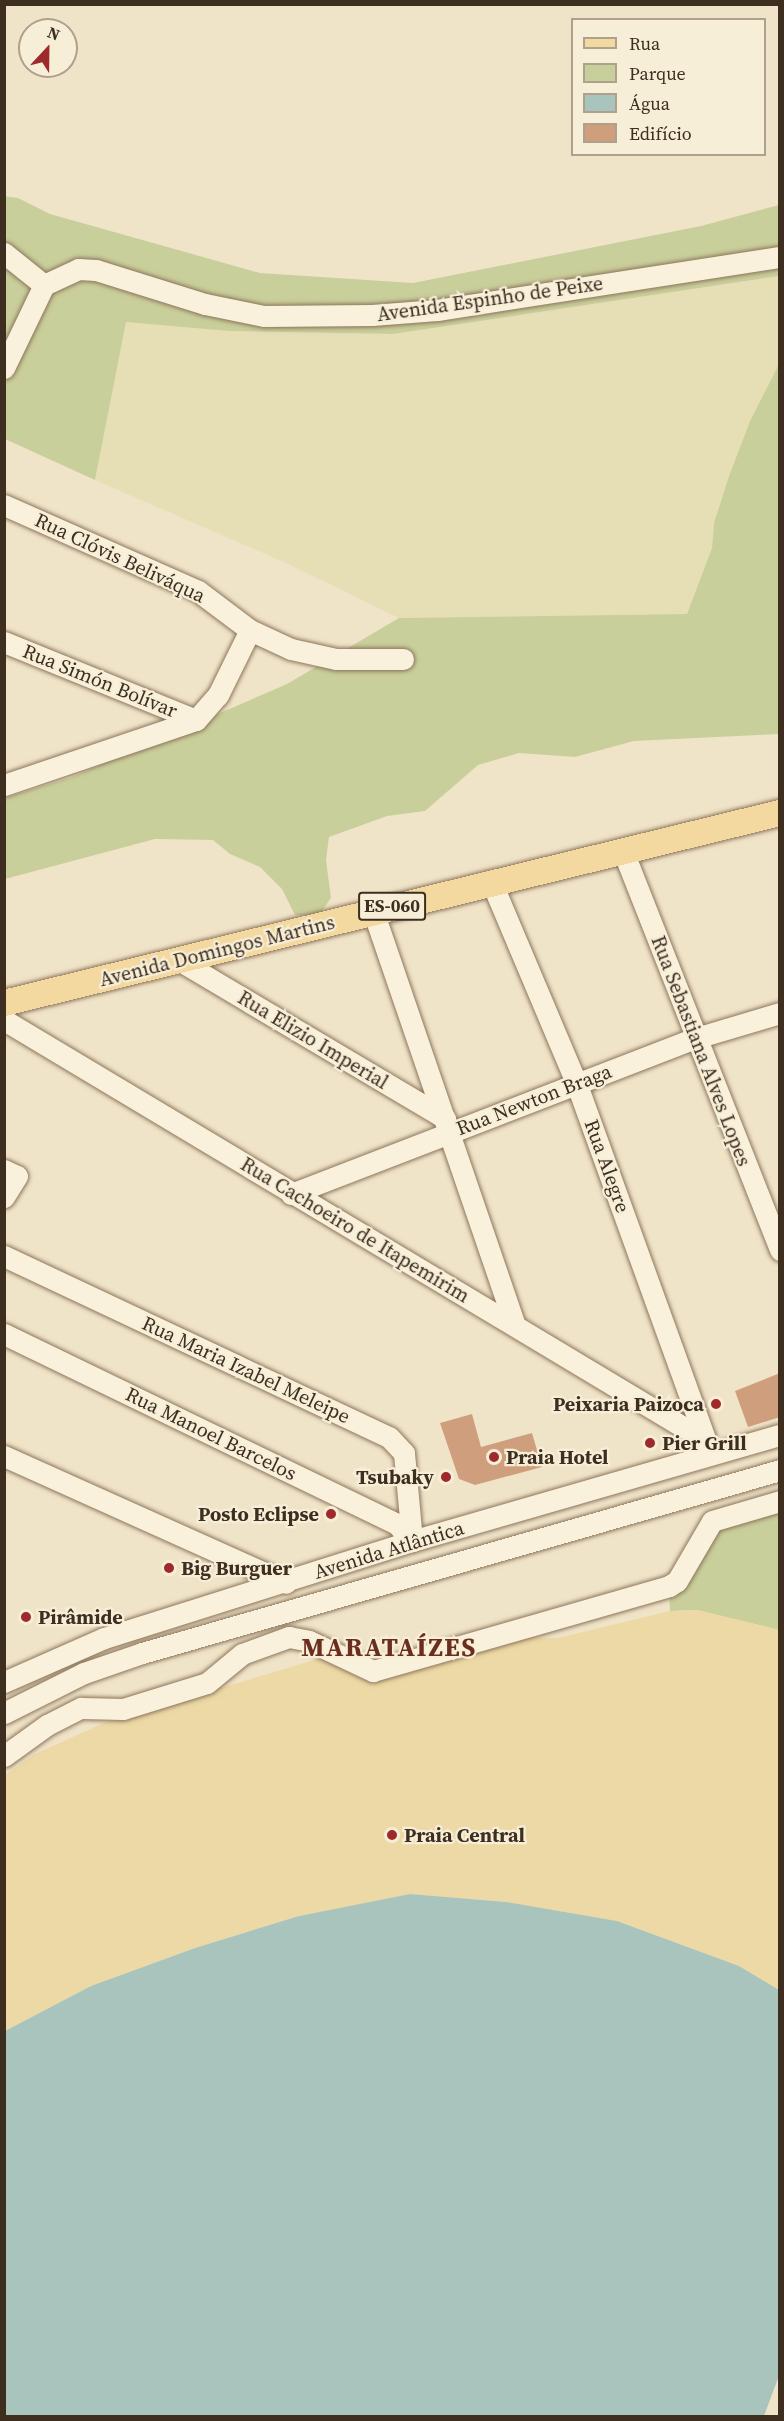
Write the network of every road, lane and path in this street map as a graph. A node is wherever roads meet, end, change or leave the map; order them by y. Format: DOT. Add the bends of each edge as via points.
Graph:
graph roads {
  1 [pos="4,254"];
  2 [pos="780,257"];
  3 [pos="44,285"];
  4 [pos="4,368"];
  5 [pos="4,505"];
  6 [pos="250,630"];
  7 [pos="4,642"];
  8 [pos="403,659"];
  9 [pos="195,720"];
  10 [pos="9,781"];
  11 [pos="780,813"];
  12 [pos="623,851"];
  13 [pos="491,881"];
  14 [pos="373,911"];
  15 [pos="182,962"];
  16 [pos="4,1003"];
  17 [pos="780,1013"];
  18 [pos="4,1020"];
  19 [pos="696,1038"];
  20 [pos="577,1085"];
  21 [pos="446,1126"];
  22 [pos="11,1173"];
  23 [pos="291,1194"];
  24 [pos="4,1197"];
  25 [pos="780,1250"];
  26 [pos="4,1256"];
  27 [pos="514,1324"];
  28 [pos="4,1334"];
  29 [pos="780,1435"];
  30 [pos="709,1448"];
  31 [pos="4,1456"];
  32 [pos="780,1470"];
  33 [pos="780,1501"];
  34 [pos="412,1541"];
  35 [pos="286,1582"];
  36 [pos="7,1678"];
  37 [pos="4,1713"];
  38 [pos="4,1756"];
  1 -- 3 [label="street"];
  2 -- 3 [label="street, Avenida Espinho de Peixe" via="436,310 372,315 264,316 205,304 96,270 78,269"];
  3 -- 4 [label="street"];
  5 -- 6 [label="street, Rua Clóvis Beliváqua" via="198,591"];
  6 -- 8 [label="street, Rua Clóvis Beliváqua" via="291,649 336,659"];
  6 -- 9 [label="street" via="218,695"];
  7 -- 9 [label="street, Rua Simón Bolívar"];
  9 -- 10 [label="street"];
  11 -- 12 [label="main road, Avenida Domingos Martins / ES-060"];
  12 -- 13 [label="main road, Avenida Domingos Martins / ES-060"];
  12 -- 19 [label="street, Rua Sebastiana Alves Lopes"];
  13 -- 14 [label="main road, Avenida Domingos Martins / ES-060"];
  13 -- 20 [label="street, Rua Alegre"];
  14 -- 15 [label="main road, Avenida Domingos Martins / ES-060"];
  14 -- 21 [label="street"];
  15 -- 16 [label="main road, Avenida Domingos Martins / ES-060"];
  15 -- 21 [label="street, Rua Elizio Imperial"];
  17 -- 19 [label="street, Rua Newton Braga"];
  18 -- 23 [label="street, Rua Cachoeiro de Itapemirim"];
  19 -- 20 [label="street, Rua Newton Braga"];
  19 -- 25 [label="street, Rua Sebastiana Alves Lopes"];
  20 -- 21 [label="street, Rua Newton Braga"];
  20 -- 30 [label="street, Rua Alegre"];
  21 -- 23 [label="street, Rua Newton Braga"];
  21 -- 27 [label="street"];
  22 -- 24 [label="street"];
  23 -- 27 [label="street, Rua Cachoeiro de Itapemirim"];
  26 -- 34 [label="street, Rua Maria Izabel Meleipe" via="389,1437 404,1453"];
  27 -- 30 [label="street, Rua Cachoeiro de Itapemirim"];
  28 -- 34 [label="street, Rua Manoel Barcelos" via="397,1524"];
  29 -- 30 [label="street, Avenida Atlântica"];
  30 -- 34 [label="street, Avenida Atlântica"];
  31 -- 35 [label="street"];
  32 -- 37 [label="street, Avenida Atlântica" via="142,1653 84,1673"];
  33 -- 38 [label="street" via="712,1521 677,1581 669,1586 374,1671 309,1641 289,1637 242,1654 207,1683 123,1709 81,1708 47,1725"];
  34 -- 35 [label="street, Avenida Atlântica"];
  35 -- 36 [label="street, Avenida Atlântica" via="104,1638"];
}
